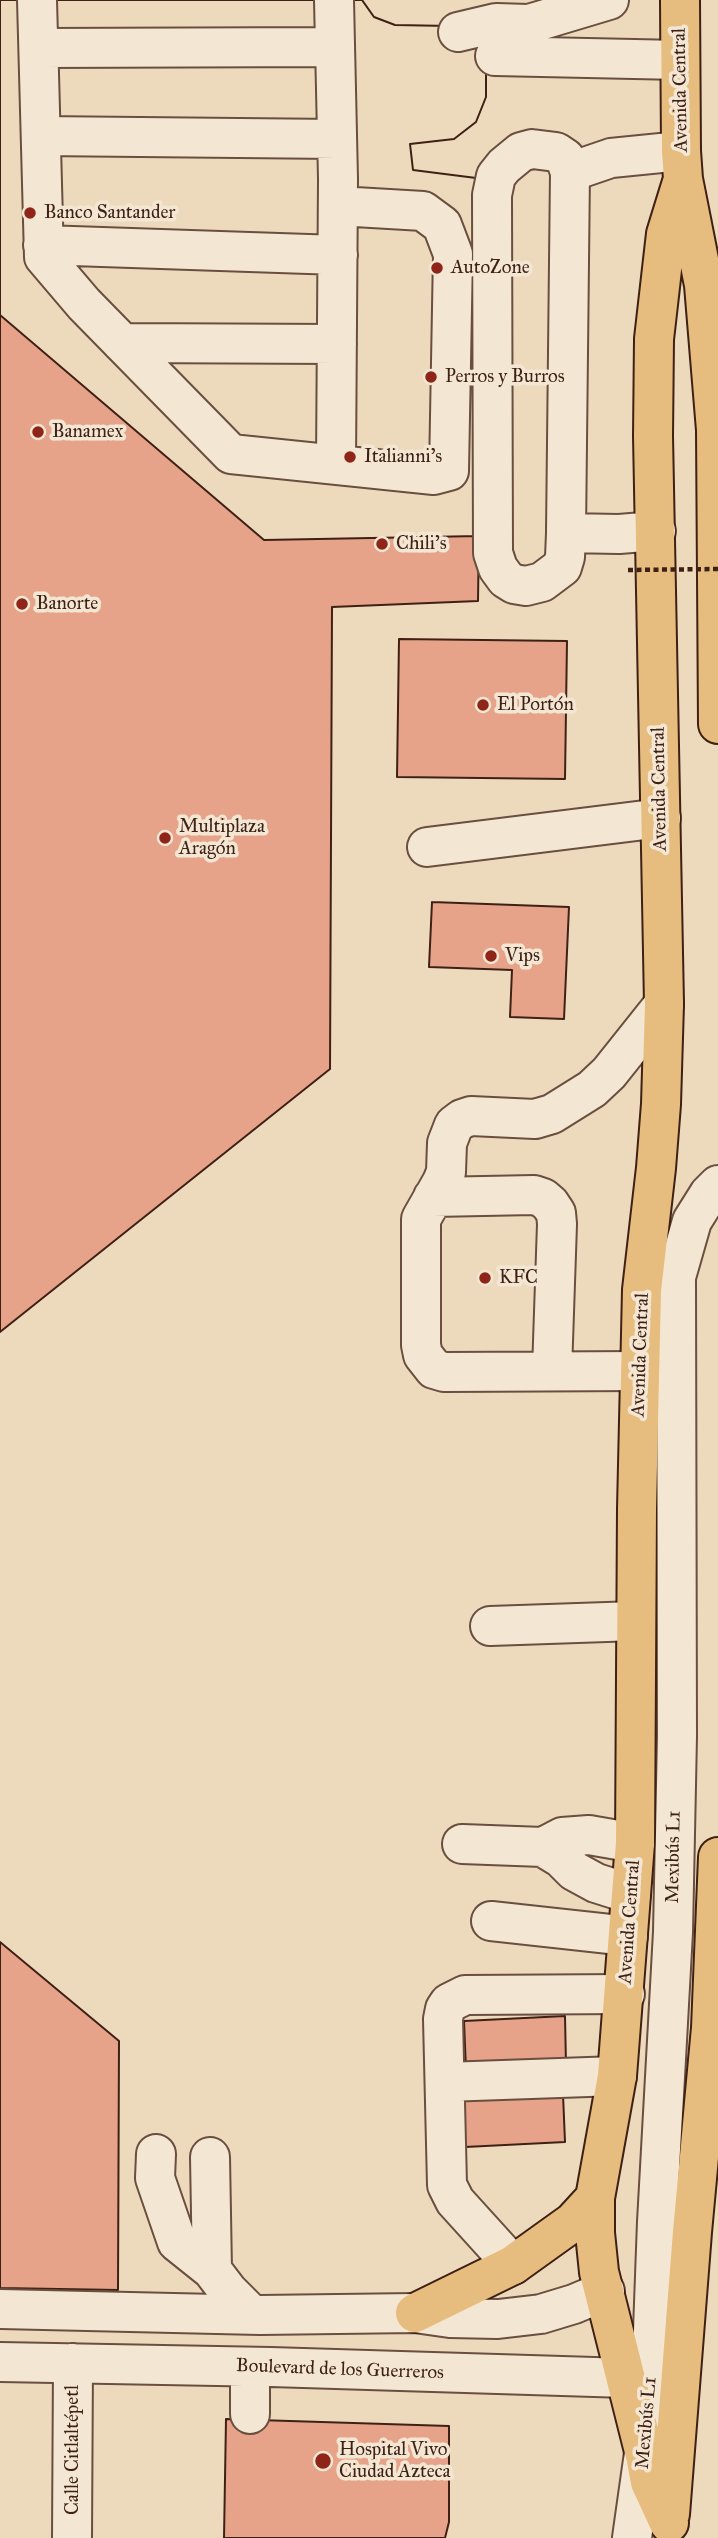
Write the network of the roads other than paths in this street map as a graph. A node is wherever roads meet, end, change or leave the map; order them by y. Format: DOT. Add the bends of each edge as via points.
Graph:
graph roads {
  1 [pos="37,0"];
  2 [pos="334,0"];
  3 [pos="609,0"];
  4 [pos="618,0"];
  5 [pos="680,0"];
  6 [pos="503,27"];
  7 [pos="458,32"];
  8 [pos="335,47"];
  9 [pos="39,48"];
  10 [pos="680,60"];
  11 [pos="41,136"];
  12 [pos="337,139"];
  13 [pos="682,165"];
  14 [pos="570,172"];
  15 [pos="338,206"];
  16 [pos="43,245"];
  17 [pos="338,255"];
  18 [pos="122,343"];
  19 [pos="337,344"];
  20 [pos="717,433"];
  21 [pos="336,464"];
  22 [pos="656,531"];
  23 [pos="566,533"];
  24 [pos="718,724"];
  25 [pos="661,818"];
  26 [pos="427,847"];
  27 [pos="663,1004"];
  28 [pos="718,1185"];
  29 [pos="433,1197"];
  30 [pos="552,1371"];
  31 [pos="640,1371"];
  32 [pos="636,1621"];
  33 [pos="490,1626"];
  34 [pos="462,1844"];
  35 [pos="552,1852"];
  36 [pos="718,1857"];
  37 [pos="633,1871"];
  38 [pos="491,1921"];
  39 [pos="628,1936"];
  40 [pos="625,1994"];
  41 [pos="617,2076"];
  42 [pos="445,2082"];
  43 [pos="156,2154"];
  44 [pos="210,2157"];
  45 [pos="595,2198"];
  46 [pos="513,2265"];
  47 [pos="212,2270"];
  48 [pos="605,2291"];
  49 [pos="0,2309"];
  50 [pos="415,2313"];
  51 [pos="261,2314"];
  52 [pos="0,2362"];
  53 [pos="73,2363"];
  54 [pos="261,2367"];
  55 [pos="652,2379"];
  56 [pos="250,2414"];
  57 [pos="645,2455"];
  58 [pos="661,2533"];
  59 [pos="72,2538"];
  60 [pos="632,2538"];
  1 -- 9 [label="street"];
  2 -- 8 [label="street"];
  3 -- 6 [label="street"];
  4 -- 6 [label="street" via="542,36 520,37"];
  5 -- 10 [label="main road, Avenida Central"];
  6 -- 7 [label="street"];
  6 -- 10 [label="street"];
  8 -- 9 [label="street"];
  8 -- 12 [label="street"];
  9 -- 11 [label="street"];
  10 -- 13 [label="main road, Avenida Central"];
  11 -- 12 [label="street"];
  11 -- 16 [label="street"];
  12 -- 15 [label="street"];
  13 -- 14 [label="street" via="611,159"];
  13 -- 20 [label="main road, Avenida Central" via="704,285"];
  13 -- 22 [label="main road, Avenida Central" via="666,234 654,339"];
  14 -- 23 [label="street"];
  14 -- 23 [label="street" via="565,158 556,152 521,152 496,176 492,204 494,559 514,584 542,582 562,567"];
  15 -- 17 [label="street"];
  15 -- 21 [label="street" via="423,211 442,226 453,254 449,471 434,475"];
  16 -- 17 [label="street"];
  16 -- 18 [label="street" via="44,257"];
  17 -- 19 [label="street"];
  18 -- 19 [label="street"];
  18 -- 21 [label="street" via="231,454"];
  19 -- 21 [label="street"];
  20 -- 24 [label="main road, Avenida Central"];
  22 -- 23 [label="street"];
  22 -- 25 [label="main road, Avenida Central"];
  25 -- 26 [label="street"];
  25 -- 27 [label="main road, Avenida Central"];
  27 -- 29 [label="street" via="609,1073 552,1114 535,1119 471,1116 454,1125 447,1143 446,1172"];
  27 -- 31 [label="main road, Avenida Central" via="661,1104 642,1290"];
  28 -- 55 [label="street, Mexibús L1" via="692,1221 676,1278 673,1931"];
  29 -- 30 [label="street" via="534,1195 550,1204 557,1223"];
  29 -- 30 [label="street" via="421,1219 422,1345 428,1363 444,1372"];
  30 -- 31 [label="street"];
  31 -- 32 [label="main road, Avenida Central"];
  32 -- 33 [label="street"];
  32 -- 37 [label="main road, Avenida Central"];
  34 -- 35 [label="street"];
  35 -- 37 [label="street" via="589,1879"];
  35 -- 37 [label="street" via="562,1837 589,1835"];
  36 -- 55 [label="main road, Avenida Central" via="711,2028"];
  37 -- 39 [label="main road, Avenida Central"];
  38 -- 39 [label="street"];
  39 -- 40 [label="main road, Avenida Central"];
  40 -- 41 [label="main road, Avenida Central"];
  40 -- 42 [label="street" via="456,1998 443,2019"];
  41 -- 42 [label="street"];
  41 -- 45 [label="main road, Avenida Central"];
  42 -- 46 [label="street" via="447,2185 455,2201"];
  43 -- 47 [label="street" via="155,2178 177,2242"];
  44 -- 47 [label="street"];
  45 -- 46 [label="main road" via="573,2222"];
  45 -- 48 [label="main road, Avenida Central" via="599,2272"];
  46 -- 50 [label="main road"];
  47 -- 51 [label="street" via="228,2291"];
  48 -- 50 [label="street" via="517,2318"];
  48 -- 55 [label="main road, Avenida Central"];
  49 -- 51 [label="street"];
  50 -- 51 [label="street"];
  51 -- 54 [label="street"];
  52 -- 53 [label="street, Boulevard de los Guerreros"];
  53 -- 54 [label="street, Boulevard de los Guerreros"];
  53 -- 59 [label="street, Calle Citlaltépetl"];
  54 -- 55 [label="street, Boulevard de los Guerreros"];
  54 -- 56 [label="street"];
  55 -- 57 [label="main road, Avenida Central"];
  55 -- 58 [label="main road, Avenida Central"];
  57 -- 58 [label="main road, Avenida Central"];
  57 -- 60 [label="street, Mexibús L1"];
}
